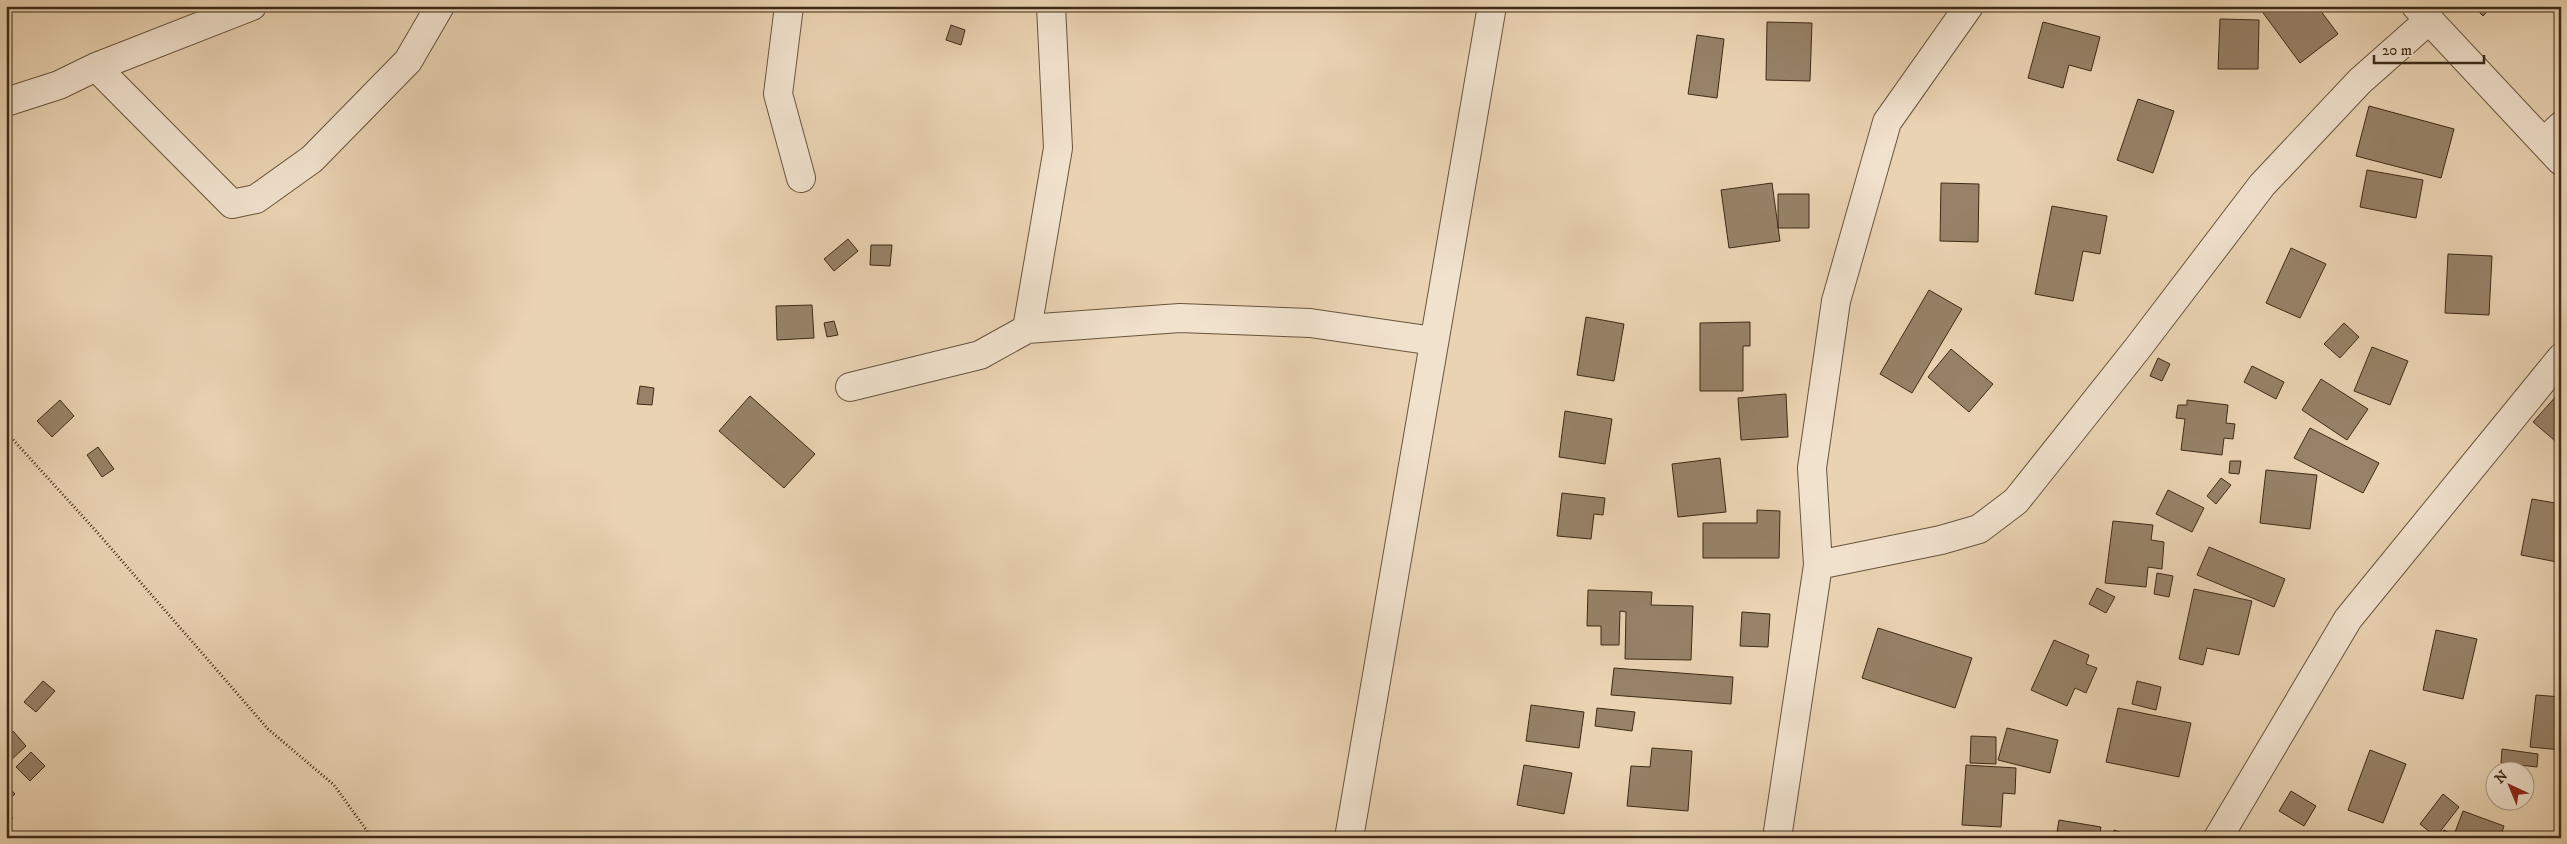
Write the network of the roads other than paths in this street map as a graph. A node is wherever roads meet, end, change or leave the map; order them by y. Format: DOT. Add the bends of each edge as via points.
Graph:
graph roads {
  1 [pos="252,6"];
  2 [pos="440,6"];
  3 [pos="789,6"];
  4 [pos="1051,6"];
  5 [pos="1492,6"];
  6 [pos="1969,6"];
  7 [pos="2423,13"];
  8 [pos="96,67"];
  9 [pos="6,102"];
  10 [pos="2555,143"];
  11 [pos="801,178"];
  12 [pos="1027,329"];
  13 [pos="1434,341"];
  14 [pos="2561,358"];
  15 [pos="850,387"];
  16 [pos="1818,565"];
  17 [pos="1349,838"];
  18 [pos="1777,838"];
  19 [pos="2218,838"];
  1 -- 8 [label="street"];
  2 -- 8 [label="street" via="408,61 312,158 256,199 232,204"];
  3 -- 11 [label="street" via="778,94"];
  4 -- 12 [label="street" via="1058,148"];
  5 -- 13 [label="street"];
  6 -- 16 [label="street" via="1887,122 1836,301 1812,468"];
  7 -- 10 [label="street"];
  7 -- 16 [label="street" via="2262,185 2016,501 1979,529"];
  8 -- 9 [label="street" via="59,85"];
  12 -- 13 [label="street" via="1180,318 1310,323"];
  12 -- 15 [label="street" via="980,355"];
  13 -- 17 [label="street"];
  14 -- 19 [label="street" via="2348,619"];
  16 -- 18 [label="street"];
}
